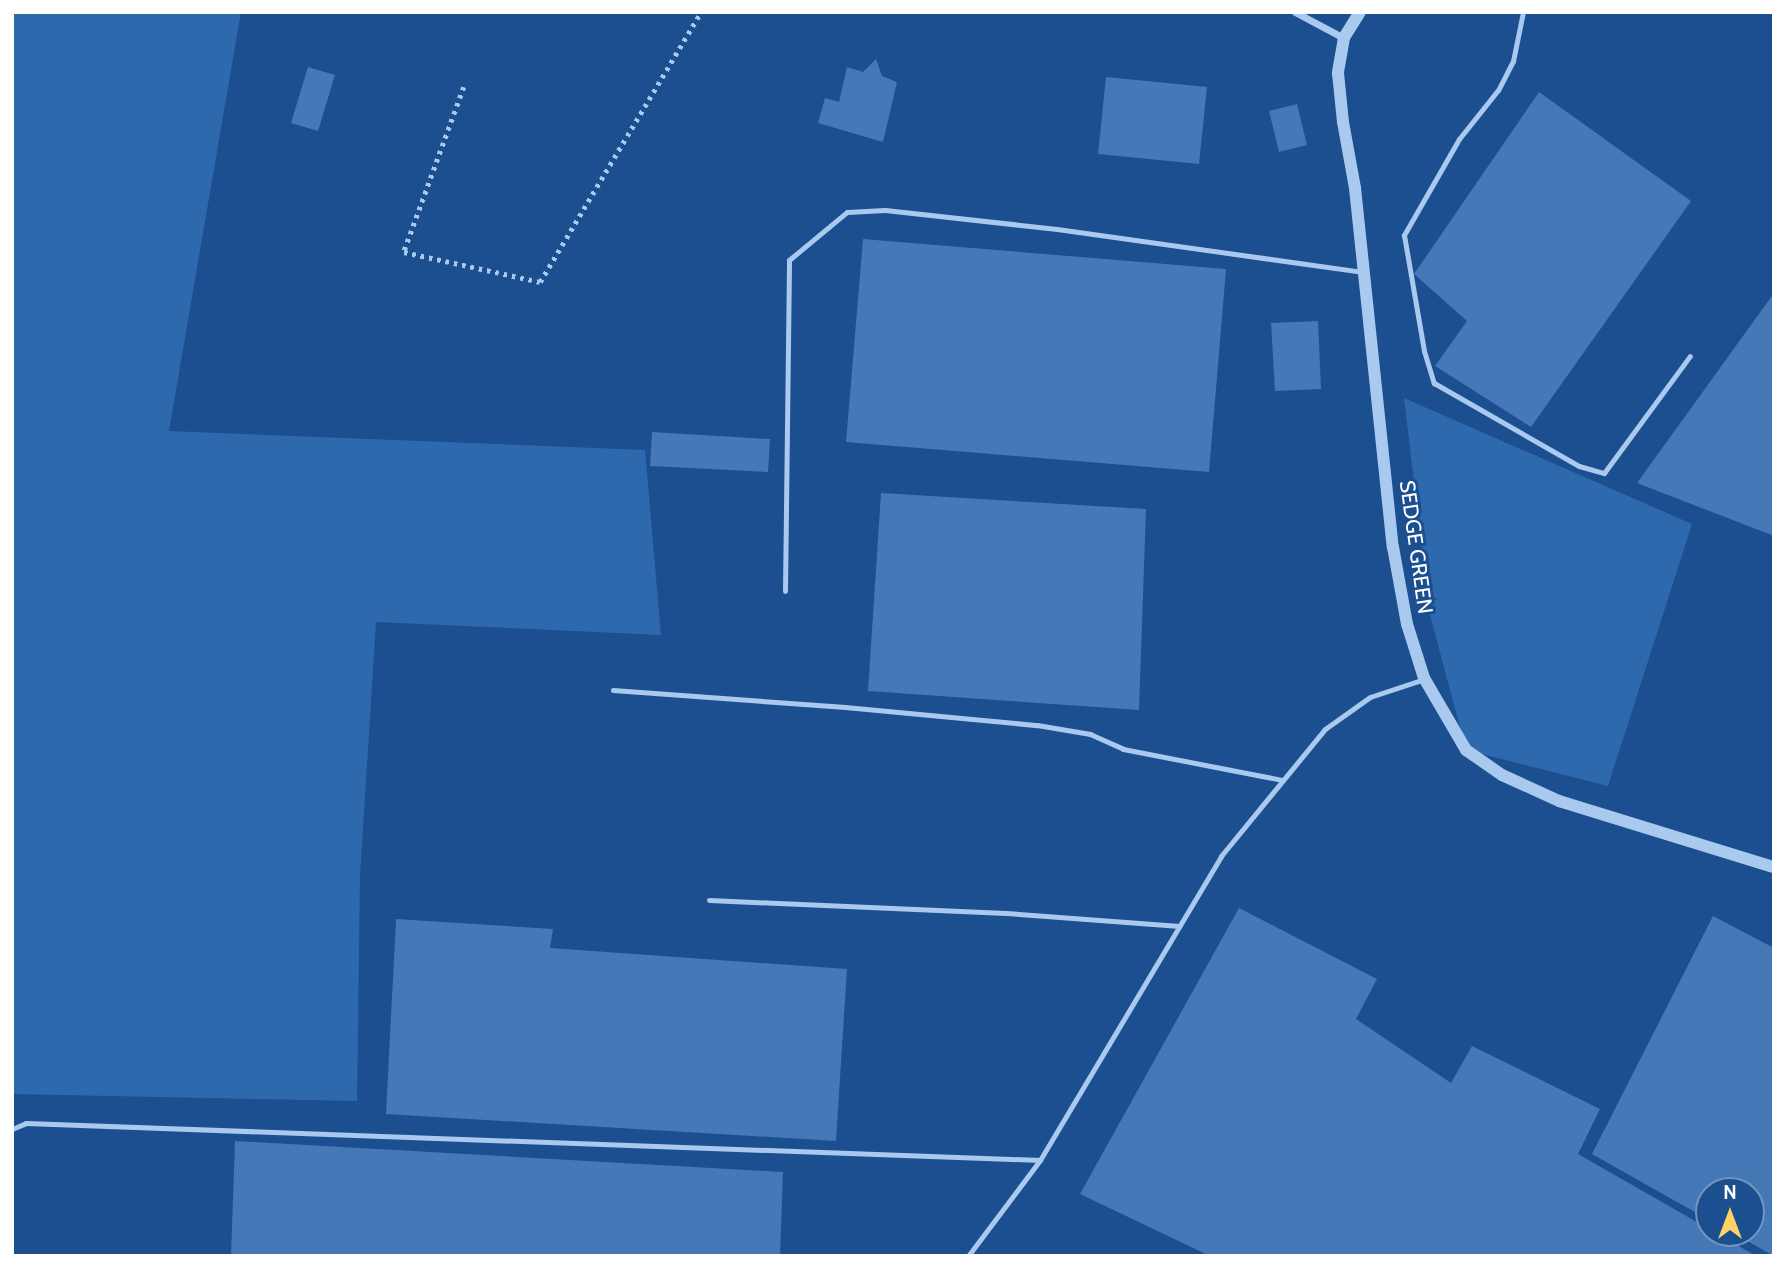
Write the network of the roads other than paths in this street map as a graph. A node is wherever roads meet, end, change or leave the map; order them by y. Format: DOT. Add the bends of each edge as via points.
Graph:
graph roads {
  1 [pos="1295,12"];
  2 [pos="1360,12"];
  3 [pos="1523,12"];
  4 [pos="1344,38"];
  5 [pos="1364,272"];
  6 [pos="1690,356"];
  7 [pos="785,591"];
  8 [pos="1424,678"];
  9 [pos="613,690"];
  10 [pos="1283,780"];
  11 [pos="1774,867"];
  12 [pos="709,900"];
  13 [pos="1180,926"];
  14 [pos="12,1129"];
  15 [pos="1040,1160"];
  16 [pos="968,1256"];
  1 -- 4 [label="street"];
  2 -- 4 [label="street, SEDGE GREEN"];
  3 -- 6 [label="lane" via="1513,61 1498,90 1459,139 1404,235 1434,383 1579,466 1604,473"];
  4 -- 5 [label="street, SEDGE GREEN" via="1338,73"];
  5 -- 7 [label="lane" via="1057,229 885,210 846,212 789,260"];
  5 -- 8 [label="street, SEDGE GREEN" via="1393,547 1407,624"];
  8 -- 10 [label="lane" via="1370,697 1325,729"];
  8 -- 11 [label="street, SEDGE GREEN" via="1466,750 1502,775 1559,801"];
  9 -- 10 [label="lane" via="1037,725 1090,734 1123,749"];
  10 -- 13 [label="lane" via="1221,856"];
  12 -- 13 [label="lane"];
  13 -- 15 [label="lane"];
  14 -- 15 [label="lane" via="26,1123"];
  15 -- 16 [label="lane"];
}
